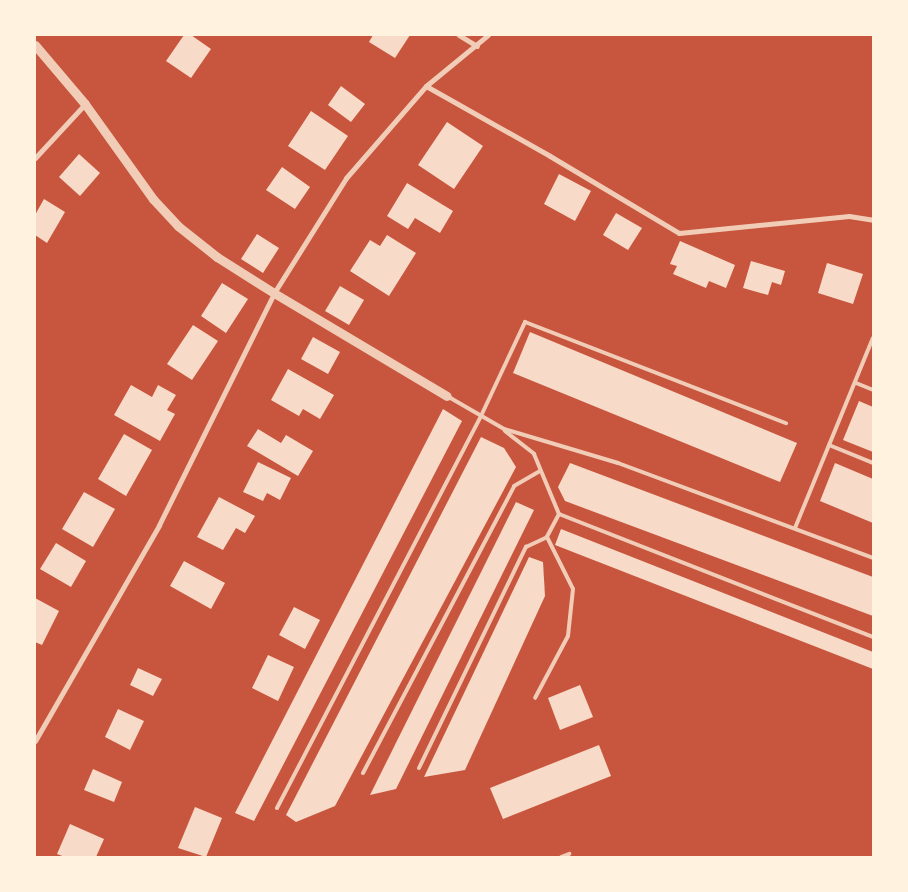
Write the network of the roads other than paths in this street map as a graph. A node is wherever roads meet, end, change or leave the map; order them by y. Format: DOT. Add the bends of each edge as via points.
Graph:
graph roads {
  1 [pos="459,35"];
  2 [pos="488,35"];
  3 [pos="35,45"];
  4 [pos="477,46"];
  5 [pos="426,86"];
  6 [pos="86,104"];
  7 [pos="35,158"];
  8 [pos="873,220"];
  9 [pos="274,293"];
  10 [pos="873,338"];
  11 [pos="856,383"];
  12 [pos="873,390"];
  13 [pos="447,396"];
  14 [pos="481,416"];
  15 [pos="786,423"];
  16 [pos="504,430"];
  17 [pos="830,445"];
  18 [pos="873,463"];
  19 [pos="540,471"];
  20 [pos="558,514"];
  21 [pos="794,528"];
  22 [pos="547,537"];
  23 [pos="873,558"];
  24 [pos="873,637"];
  25 [pos="535,698"];
  26 [pos="35,741"];
  27 [pos="419,768"];
  28 [pos="363,773"];
  29 [pos="277,808"];
  30 [pos="569,854"];
  31 [pos="561,857"];
  1 -- 4 [label="street"];
  2 -- 4 [label="street"];
  3 -- 6 [label="street"];
  4 -- 5 [label="street"];
  5 -- 8 [label="street" via="679,233 850,216"];
  5 -- 9 [label="street" via="346,178"];
  6 -- 7 [label="street"];
  6 -- 9 [label="street" via="153,199 178,226 217,257"];
  9 -- 13 [label="street"];
  9 -- 26 [label="street" via="159,525"];
  10 -- 11 [label="lane"];
  11 -- 12 [label="lane"];
  11 -- 17 [label="lane"];
  13 -- 14 [label="lane"];
  14 -- 15 [label="lane" via="526,322"];
  14 -- 16 [label="lane"];
  14 -- 29 [label="lane"];
  16 -- 19 [label="lane" via="534,454"];
  16 -- 21 [label="lane" via="618,463"];
  17 -- 18 [label="lane"];
  17 -- 21 [label="lane"];
  19 -- 20 [label="lane"];
  19 -- 28 [label="lane" via="514,486"];
  20 -- 22 [label="lane"];
  20 -- 24 [label="lane"];
  21 -- 23 [label="lane"];
  22 -- 25 [label="lane" via="573,589 568,636"];
  22 -- 27 [label="lane" via="526,547"];
  30 -- 31 [label="lane"];
}
